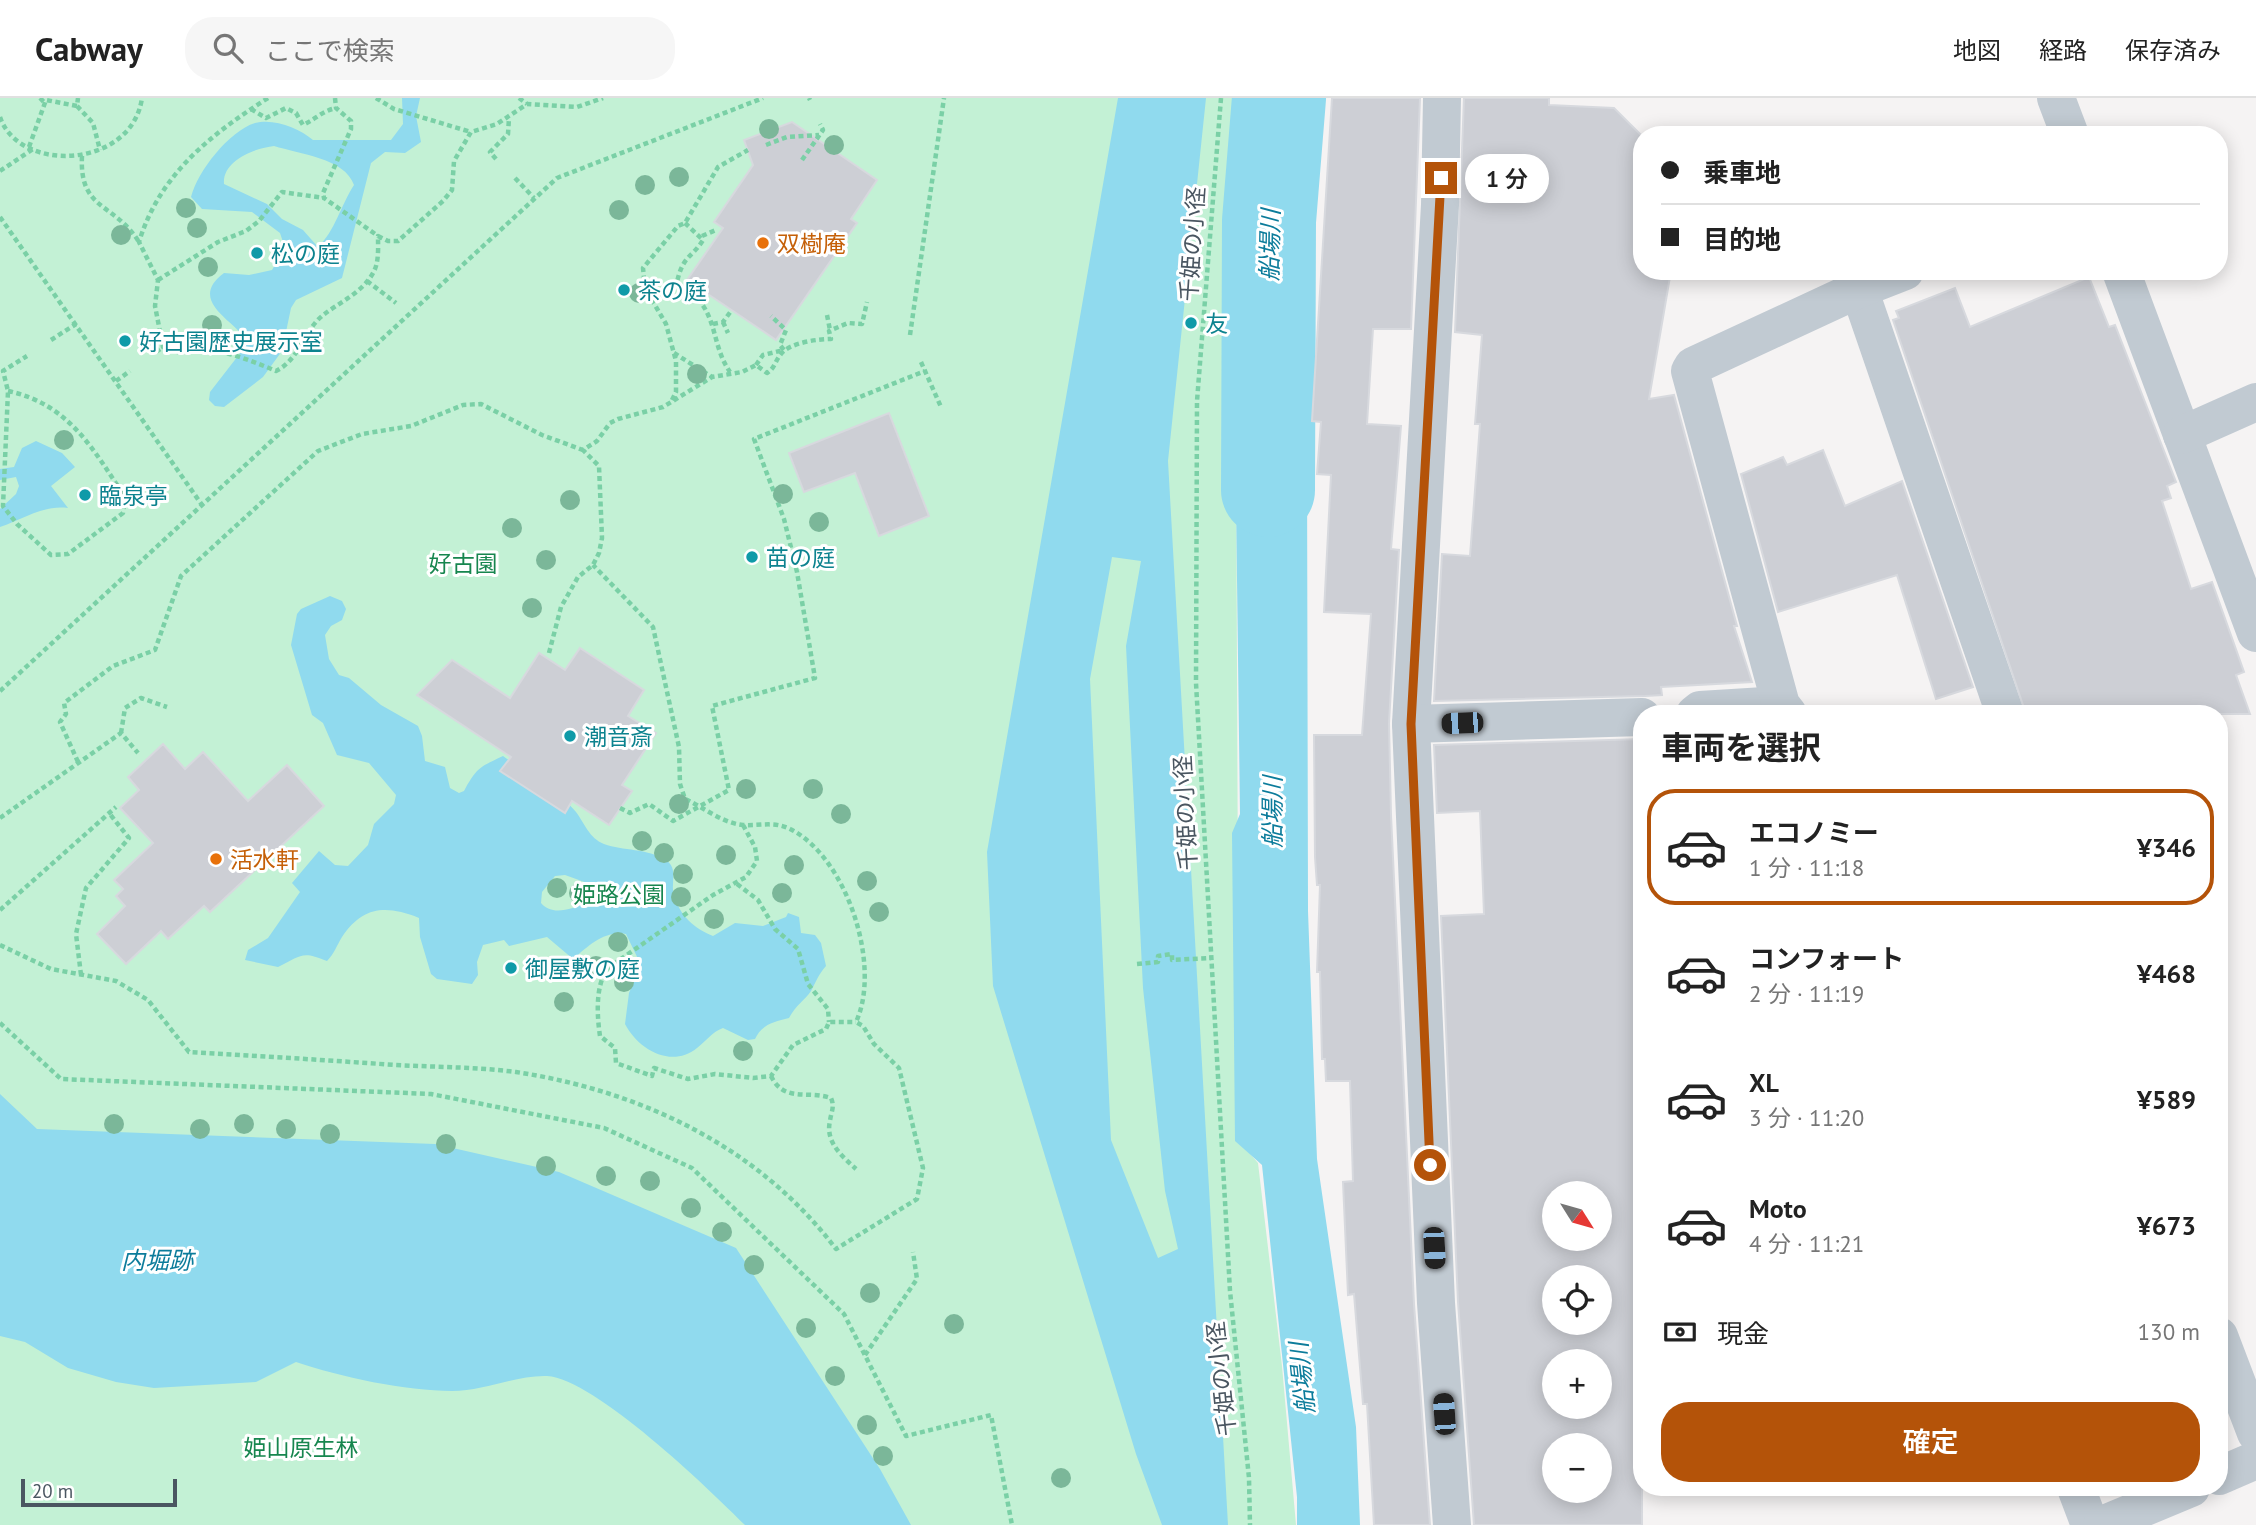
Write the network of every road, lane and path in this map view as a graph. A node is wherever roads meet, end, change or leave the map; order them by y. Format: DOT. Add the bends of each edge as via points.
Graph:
graph roads {
  1 [pos="40,98"];
  2 [pos="78,98"];
  3 [pos="142,98"];
  4 [pos="268,98"];
  5 [pos="335,98"];
  6 [pos="376,98"];
  7 [pos="519,98"];
  8 [pos="603,98"];
  9 [pos="764,98"];
  10 [pos="944,98"];
  11 [pos="1221,98"];
  12 [pos="1442,98"];
  13 [pos="2056,98"];
  14 [pos="45,103"];
  15 [pos="527,104"];
  16 [pos="77,106"];
  17 [pos="336,108"];
  18 [pos="251,109"];
  19 [pos="0,117"];
  20 [pos="509,117"];
  21 [pos="820,124"];
  22 [pos="2067,126"];
  23 [pos="471,132"];
  24 [pos="819,135"];
  25 [pos="766,145"];
  26 [pos="32,148"];
  27 [pos="100,150"];
  28 [pos="748,150"];
  29 [pos="82,156"];
  30 [pos="496,159"];
  31 [pos="802,160"];
  32 [pos="0,172"];
  33 [pos="515,178"];
  34 [pos="324,198"];
  35 [pos="534,198"];
  36 [pos="0,217"];
  37 [pos="685,223"];
  38 [pos="716,230"];
  39 [pos="378,236"];
  40 [pos="702,236"];
  41 [pos="139,242"];
  42 [pos="158,280"];
  43 [pos="1882,280"];
  44 [pos="2124,280"];
  45 [pos="367,281"];
  46 [pos="1859,289"];
  47 [pos="867,302"];
  48 [pos="396,303"];
  49 [pos="731,311"];
  50 [pos="827,315"];
  51 [pos="771,316"];
  52 [pos="723,322"];
  53 [pos="76,324"];
  54 [pos="713,324"];
  55 [pos="830,331"];
  56 [pos="728,333"];
  57 [pos="911,335"];
  58 [pos="51,340"];
  59 [pos="163,346"];
  60 [pos="784,350"];
  61 [pos="156,352"];
  62 [pos="674,353"];
  63 [pos="27,356"];
  64 [pos="921,362"];
  65 [pos="755,365"];
  66 [pos="1,371"];
  67 [pos="130,371"];
  68 [pos="925,371"];
  69 [pos="730,372"];
  70 [pos="712,377"];
  71 [pos="116,382"];
  72 [pos="8,391"];
  73 [pos="672,400"];
  74 [pos="2256,401"];
  75 [pos="941,407"];
  76 [pos="2182,435"];
  77 [pos="583,450"];
  78 [pos="202,505"];
  79 [pos="593,565"];
  80 [pos="2256,633"];
  81 [pos="549,653"];
  82 [pos="0,691"];
  83 [pos="1784,705"];
  84 [pos="2002,705"];
  85 [pos="167,707"];
  86 [pos="1633,717"];
  87 [pos="1411,724"];
  88 [pos="121,733"];
  89 [pos="138,753"];
  90 [pos="78,762"];
  91 [pos="116,807"];
  92 [pos="703,807"];
  93 [pos="620,808"];
  94 [pos="109,813"];
  95 [pos="0,818"];
  96 [pos="743,825"];
  97 [pos="737,884"];
  98 [pos="0,909"];
  99 [pos="0,945"];
  100 [pos="1211,958"];
  101 [pos="1137,964"];
  102 [pos="81,975"];
  103 [pos="829,1022"];
  104 [pos="856,1022"];
  105 [pos="0,1023"];
  106 [pos="771,1076"];
  107 [pos="856,1169"];
  108 [pos="913,1252"];
  109 [pos="865,1354"];
  110 [pos="2228,1360"];
  111 [pos="2256,1433"];
  112 [pos="2256,1460"];
  113 [pos="2228,1472"];
  114 [pos="2079,1496"];
  115 [pos="2172,1496"];
  116 [pos="1012,1525"];
  117 [pos="1250,1525"];
  118 [pos="1452,1525"];
  119 [pos="2090,1525"];
  120 [pos="2102,1525"];
  1 -- 14 [label="path"];
  2 -- 16 [label="path"];
  3 -- 27 [label="path" via="131,130"];
  4 -- 18 [label="path"];
  5 -- 17 [label="path"];
  6 -- 23 [label="path" via="394,109"];
  7 -- 15 [label="path"];
  8 -- 15 [label="path" via="577,107"];
  9 -- 35 [label="path" via="558,178"];
  10 -- 57 [label="path"];
  11 -- 100 [label="path, 千姫の小径" via="1197,401 1196,682"];
  12 -- 87 [label="street"];
  13 -- 22 [label="street"];
  14 -- 16 [label="path"];
  14 -- 26 [label="path"];
  15 -- 20 [label="path"];
  16 -- 27 [label="path" via="93,123"];
  17 -- 18 [label="path" via="303,125 296,113 286,108 266,118"];
  17 -- 34 [label="path" via="351,121 351,129 328,177"];
  18 -- 41 [label="path" via="198,147 146,220"];
  19 -- 26 [label="path" via="9,133"];
  20 -- 23 [label="path"];
  20 -- 30 [label="path" via="508,134 490,152"];
  21 -- 24 [label="path"];
  23 -- 39 [label="path" via="454,161 452,190 443,201 398,241"];
  24 -- 25 [label="path" via="787,137"];
  24 -- 31 [label="path"];
  26 -- 29 [label="path"];
  26 -- 32 [label="path"];
  27 -- 29 [label="path"];
  28 -- 37 [label="path" via="718,167"];
  29 -- 41 [label="path" via="81,176 89,196 128,224"];
  33 -- 35 [label="path"];
  34 -- 39 [label="path"];
  34 -- 42 [label="path" via="282,192 246,232 218,242"];
  35 -- 78 [label="path"];
  36 -- 53 [label="path"];
  37 -- 40 [label="path"];
  37 -- 62 [label="path" via="643,268 645,288 666,324"];
  38 -- 40 [label="path"];
  39 -- 45 [label="path" via="375,269"];
  40 -- 54 [label="path" via="700,248 684,259 677,282 701,301"];
  41 -- 42 [label="path"];
  42 -- 59 [label="path" via="155,306"];
  43 -- 46 [label="street"];
  44 -- 76 [label="street"];
  45 -- 48 [label="path"];
  45 -- 59 [label="path" via="322,316 291,360 276,371 208,349 182,355"];
  46 -- 83 [label="street" via="1690,371"];
  46 -- 84 [label="street"];
  47 -- 55 [label="path" via="862,324 848,323"];
  49 -- 52 [label="path"];
  50 -- 55 [label="path"];
  51 -- 60 [label="path" via="786,330 780,345"];
  52 -- 54 [label="path"];
  52 -- 56 [label="path"];
  53 -- 58 [label="path"];
  53 -- 71 [label="path"];
  54 -- 69 [label="path" via="717,352"];
  55 -- 60 [label="path" via="831,339"];
  59 -- 61 [label="path"];
  60 -- 65 [label="path" via="763,355"];
  60 -- 65 [label="path" via="767,373"];
  62 -- 70 [label="path"];
  62 -- 73 [label="path" via="676,392"];
  63 -- 66 [label="path"];
  64 -- 68 [label="path"];
  65 -- 69 [label="path"];
  66 -- 72 [label="path"];
  67 -- 71 [label="path"];
  68 -- 75 [label="path"];
  68 -- 92 [label="path" via="754,439 784,519 815,678 712,706 729,790"];
  69 -- 70 [label="path"];
  70 -- 73 [label="path"];
  71 -- 78 [label="path"];
  72 -- 72 [label="path" via="3,506 51,555 68,554 123,513 125,497 76,426 30,395"];
  73 -- 77 [label="path" via="610,423 597,441"];
  74 -- 76 [label="street"];
  76 -- 80 [label="street"];
  77 -- 79 [label="path" via="600,466 602,537"];
  77 -- 90 [label="path" via="481,404 463,405 400,429 362,434 318,451 181,576 155,650 113,666 64,703 66,714 60,722"];
  78 -- 82 [label="path"];
  79 -- 81 [label="path" via="578,577 561,607"];
  79 -- 92 [label="path" via="653,627 679,747 680,784 685,799"];
  85 -- 88 [label="path" via="141,698 125,708"];
  86 -- 87 [label="street"];
  87 -- 118 [label="street" via="1436,1303"];
  88 -- 89 [label="path"];
  88 -- 90 [label="path"];
  90 -- 95 [label="path"];
  91 -- 94 [label="path"];
  92 -- 93 [label="path" via="673,821 649,804 630,813"];
  92 -- 96 [label="path"];
  94 -- 98 [label="path"];
  94 -- 102 [label="path" via="129,838 86,888 76,934"];
  96 -- 97 [label="path" via="757,861"];
  96 -- 104 [label="path" via="779,825 792,830 831,864 845,890 861,943 866,982"];
  97 -- 103 [label="path" via="758,900 775,929 797,949 808,984 830,1012"];
  97 -- 106 [label="path" via="713,895 604,974 598,1005 600,1036 615,1048 616,1063 652,1076 654,1068 688,1079 715,1074"];
  99 -- 102 [label="path" via="51,969"];
  100 -- 101 [label="path" via="1172,960 1172,954 1158,956 1158,962"];
  100 -- 117 [label="path, 千姫の小径" via="1230,1291"];
  102 -- 104 [label="path" via="116,981 148,1000 188,1052 514,1072 579,1084 644,1104 713,1139 769,1178 810,1214 836,1249 917,1199 923,1168 899,1068"];
  103 -- 104 [label="path"];
  103 -- 106 [label="path" via="826,1029 793,1045"];
  105 -- 109 [label="path" via="61,1079 431,1094 604,1128 692,1168 844,1314"];
  106 -- 107 [label="path" via="775,1086 789,1095 831,1098 834,1105 828,1125 835,1151"];
  108 -- 109 [label="path" via="917,1279"];
  109 -- 116 [label="path" via="906,1436 990,1415"];
  110 -- 111 [label="street"];
  112 -- 113 [label="street"];
  114 -- 119 [label="street"];
  115 -- 120 [label="street"];
}
